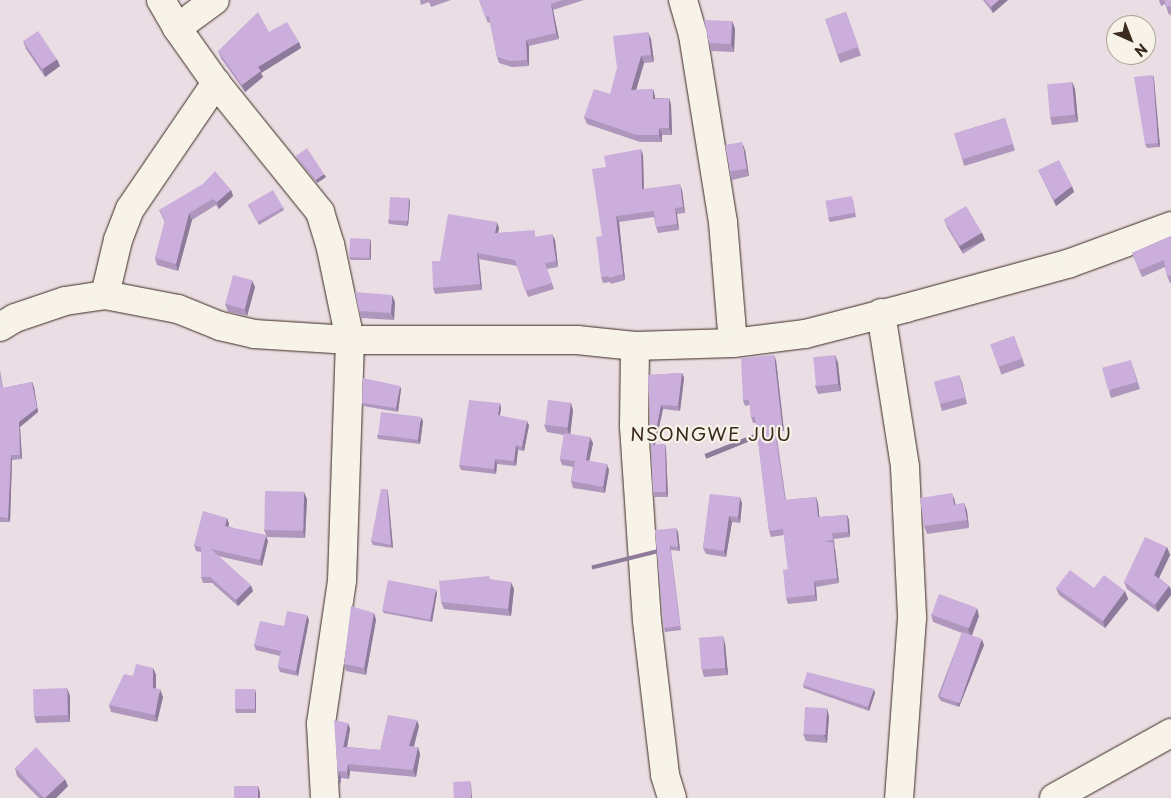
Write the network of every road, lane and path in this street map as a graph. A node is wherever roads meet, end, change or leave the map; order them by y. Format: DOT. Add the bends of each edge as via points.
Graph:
graph roads {
  1 [pos="161,0"];
  2 [pos="215,0"];
  3 [pos="684,0"];
  4 [pos="177,28"];
  5 [pos="216,83"];
  6 [pos="1171,226"];
  7 [pos="106,295"];
  8 [pos="881,314"];
  9 [pos="0,327"];
  10 [pos="350,340"];
  11 [pos="734,343"];
  12 [pos="634,346"];
  13 [pos="1171,733"];
  14 [pos="326,798"];
  15 [pos="672,798"];
  16 [pos="898,798"];
  17 [pos="1054,798"];
  1 -- 4 [label="street"];
  2 -- 4 [label="street"];
  3 -- 11 [label="street" via="693,35 723,222"];
  4 -- 5 [label="street"];
  5 -- 7 [label="street" via="130,209 118,240"];
  5 -- 10 [label="street" via="320,212"];
  6 -- 8 [label="street" via="1070,263"];
  7 -- 9 [label="street" via="64,301 14,318"];
  7 -- 10 [label="street" via="178,309 220,326 254,334"];
  8 -- 11 [label="street" via="805,334"];
  8 -- 16 [label="street" via="906,467 912,618"];
  10 -- 12 [label="street" via="577,340"];
  10 -- 14 [label="street" via="342,581 321,724"];
  11 -- 12 [label="street"];
  12 -- 15 [label="street" via="634,426 647,621 665,775"];
  13 -- 17 [label="street"];
}
